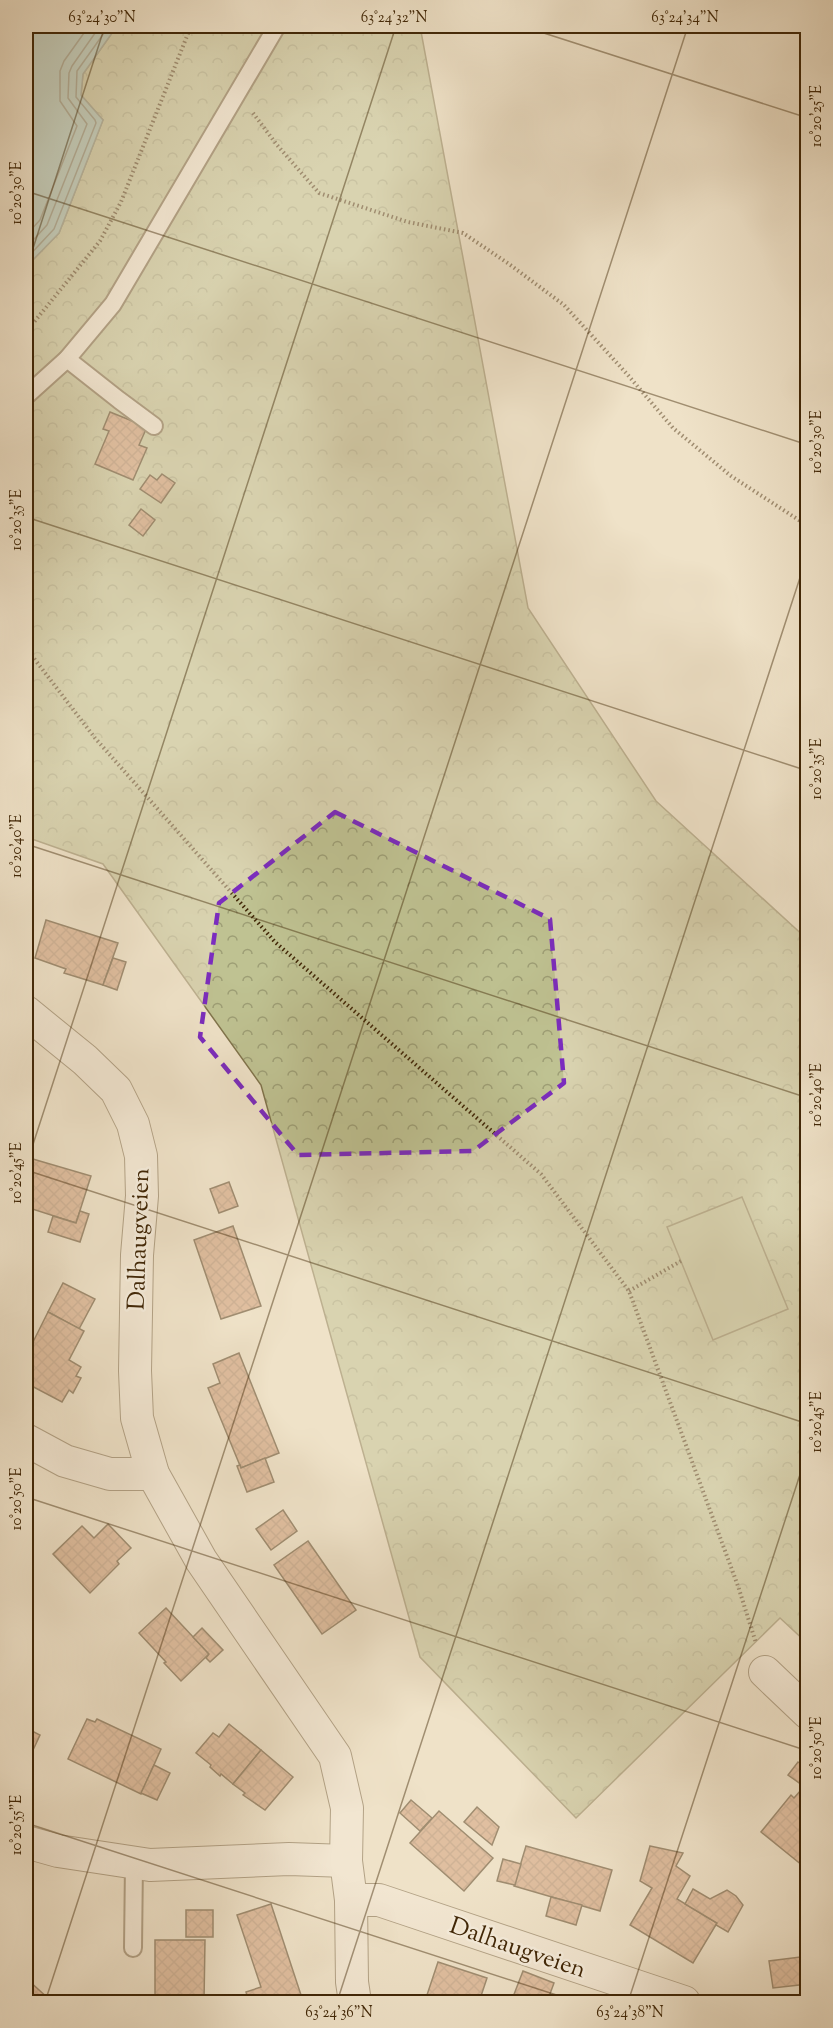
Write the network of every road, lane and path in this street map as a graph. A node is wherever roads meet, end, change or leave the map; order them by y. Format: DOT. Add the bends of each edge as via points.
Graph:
graph roads {
  1 [pos="191,26"];
  2 [pos="277,26"];
  3 [pos="239,93"];
  4 [pos="26,332"];
  5 [pos="67,359"];
  6 [pos="26,396"];
  7 [pos="154,426"];
  8 [pos="807,526"];
  9 [pos="26,648"];
  10 [pos="26,1012"];
  11 [pos="681,1261"];
  12 [pos="630,1291"];
  13 [pos="26,1440"];
  14 [pos="153,1474"];
  15 [pos="765,1672"];
  16 [pos="807,1713"];
  17 [pos="26,1842"];
  18 [pos="346,1861"];
  19 [pos="134,1863"];
  20 [pos="351,1900"];
  21 [pos="133,1948"];
  22 [pos="355,2002"];
  23 [pos="684,2002"];
  1 -- 4 [label="path" via="121,202 100,241"];
  2 -- 3 [label="lane"];
  3 -- 5 [label="lane" via="113,304"];
  3 -- 8 [label="path" via="277,146 319,193 408,222 462,233 509,264 564,305 673,428 731,476"];
  5 -- 6 [label="lane"];
  5 -- 7 [label="lane"];
  9 -- 12 [label="path" via="95,738 275,942 541,1174"];
  10 -- 14 [label="street, Dalhaugveien" via="116,1089 133,1124 141,1156 142,1196 137,1255 137,1418"];
  11 -- 12 [label="path"];
  12 -- 15 [label="path" via="738,1586"];
  13 -- 14 [label="street" via="65,1461 110,1474"];
  14 -- 18 [label="street, Dalhaugveien" via="201,1560 335,1756 347,1808"];
  15 -- 16 [label="street"];
  17 -- 19 [label="street"];
  18 -- 19 [label="street"];
  18 -- 20 [label="street, Dalhaugveien"];
  19 -- 21 [label="lane"];
  20 -- 22 [label="street, Dalhaugveien"];
  20 -- 23 [label="street, Dalhaugveien" via="379,1900"];
}
